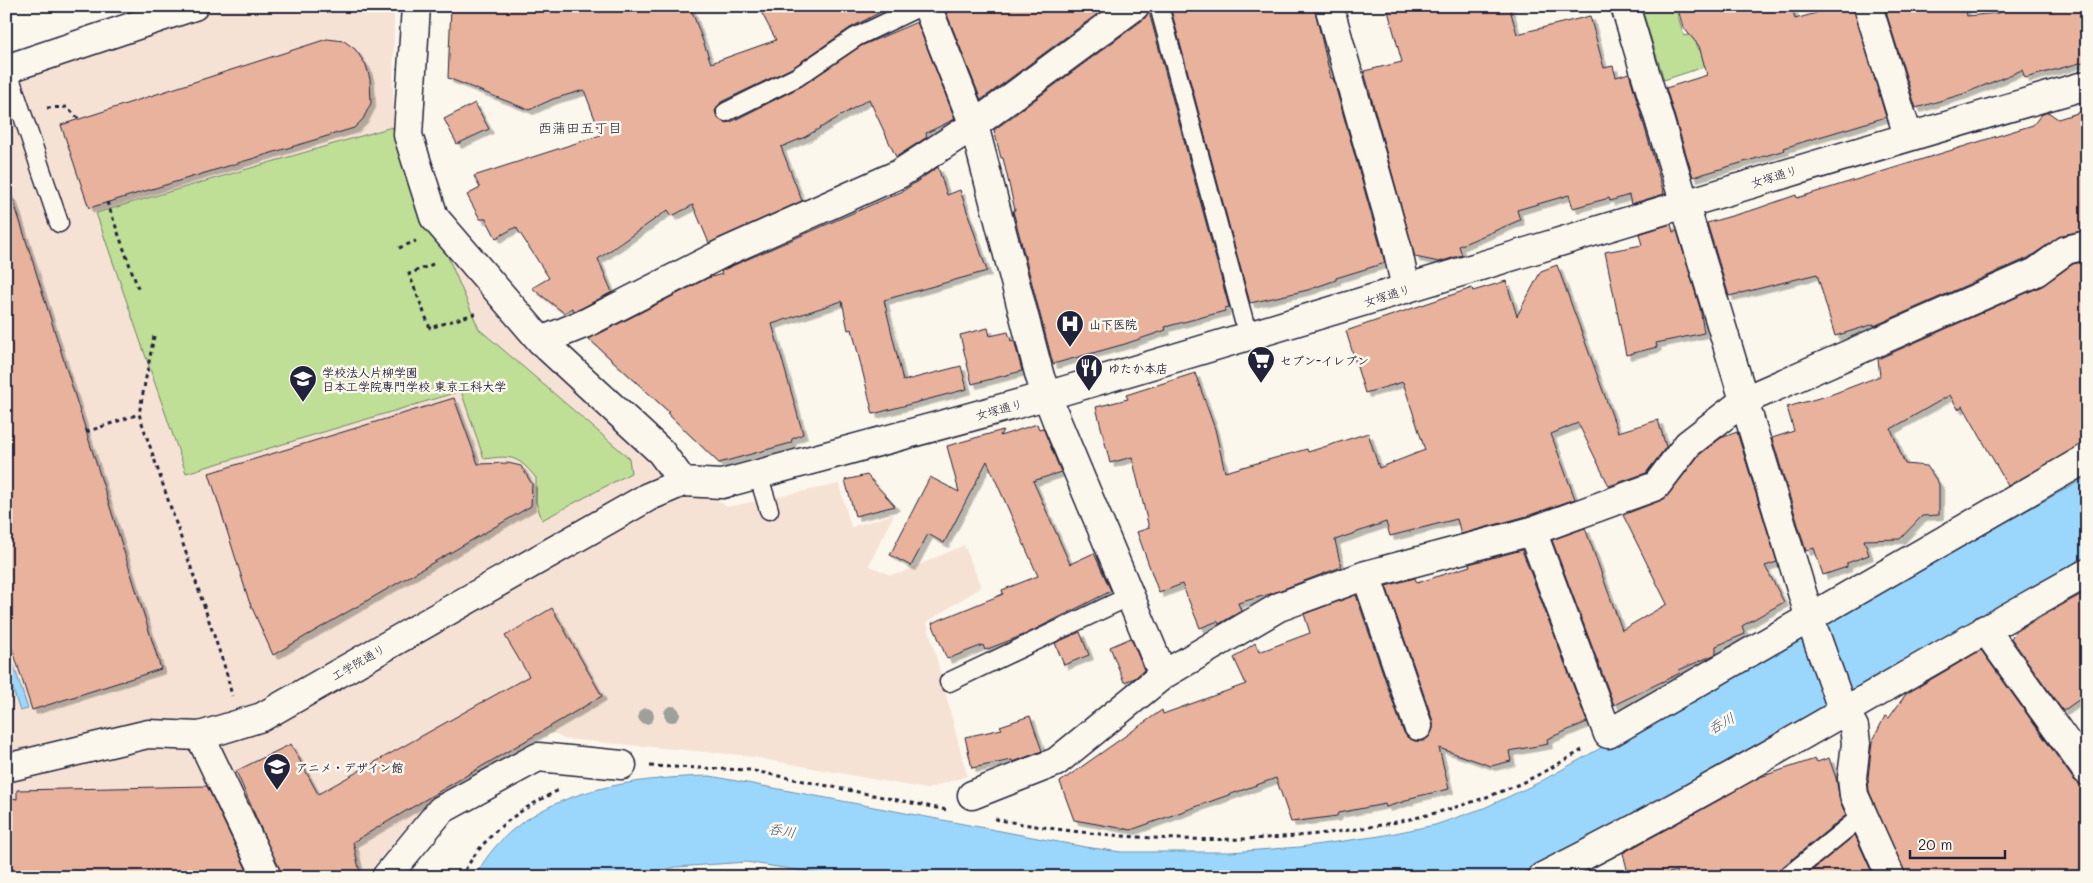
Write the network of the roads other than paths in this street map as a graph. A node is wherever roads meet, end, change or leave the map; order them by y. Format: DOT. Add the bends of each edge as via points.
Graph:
graph roads {
  1 [pos="194,6"];
  2 [pos="416,6"];
  3 [pos="921,6"];
  4 [pos="927,6"];
  5 [pos="1135,6"];
  6 [pos="1159,6"];
  7 [pos="1625,6"];
  8 [pos="1868,6"];
  9 [pos="1336,8"];
  10 [pos="147,13"];
  11 [pos="7,69"];
  12 [pos="2087,85"];
  13 [pos="726,112"];
  14 [pos="974,125"];
  15 [pos="1908,136"];
  16 [pos="1684,203"];
  17 [pos="59,223"];
  18 [pos="2087,245"];
  19 [pos="1406,289"];
  20 [pos="1248,336"];
  21 [pos="541,341"];
  22 [pos="1047,396"];
  23 [pos="1745,400"];
  24 [pos="2087,458"];
  25 [pos="758,474"];
  26 [pos="683,482"];
  27 [pos="769,510"];
  28 [pos="1532,531"];
  29 [pos="2087,573"];
  30 [pos="1366,575"];
  31 [pos="1130,596"];
  32 [pos="1811,622"];
  33 [pos="1985,629"];
  34 [pos="1163,675"];
  35 [pos="949,682"];
  36 [pos="1842,707"];
  37 [pos="1418,726"];
  38 [pos="200,736"];
  39 [pos="622,765"];
  40 [pos="6,768"];
  41 [pos="2087,771"];
  42 [pos="963,803"];
  43 [pos="1862,816"];
  44 [pos="267,877"];
  45 [pos="386,877"];
  46 [pos="1542,877"];
  47 [pos="1787,877"];
  48 [pos="1891,877"];
  1 -- 10 [label="street"];
  2 -- 21 [label="street" via="408,135 434,217"];
  3 -- 13 [label="lane" via="856,37 797,77"];
  4 -- 14 [label="street"];
  5 -- 14 [label="street"];
  6 -- 20 [label="lane"];
  7 -- 16 [label="street"];
  8 -- 15 [label="street"];
  9 -- 19 [label="street"];
  10 -- 11 [label="street"];
  11 -- 17 [label="lane"];
  12 -- 15 [label="street, 女塚通り"];
  14 -- 21 [label="street" via="899,174 725,252 586,323"];
  14 -- 22 [label="street"];
  15 -- 16 [label="street, 女塚通り"];
  16 -- 19 [label="street, 女塚通り"];
  16 -- 23 [label="street"];
  18 -- 23 [label="street" via="2066,250 2036,272"];
  19 -- 20 [label="street, 女塚通り"];
  20 -- 22 [label="street, 女塚通り"];
  21 -- 26 [label="street" via="661,452"];
  22 -- 25 [label="street, 女塚通り"];
  22 -- 31 [label="street"];
  23 -- 28 [label="street" via="1688,444 1656,486"];
  23 -- 32 [label="street"];
  24 -- 32 [label="street"];
  25 -- 26 [label="street, 女塚通り" via="722,484"];
  25 -- 27 [label="lane"];
  26 -- 38 [label="street, 工学院通り" via="648,497 262,717"];
  28 -- 30 [label="street"];
  28 -- 32 [label="street" via="1608,734"];
  29 -- 33 [label="street"];
  30 -- 34 [label="street" via="1279,607"];
  30 -- 37 [label="street"];
  31 -- 34 [label="street"];
  31 -- 35 [label="lane"];
  32 -- 36 [label="street"];
  33 -- 36 [label="street"];
  33 -- 41 [label="street"];
  34 -- 42 [label="street" via="1082,737 1056,762"];
  36 -- 43 [label="street" via="1854,727 1856,743 1852,778"];
  36 -- 46 [label="street" via="1663,814"];
  38 -- 40 [label="street, 工学院通り" via="148,734"];
  38 -- 44 [label="street"];
  39 -- 45 [label="street" via="538,757 441,810"];
  43 -- 47 [label="lane"];
  43 -- 48 [label="street"];
}
